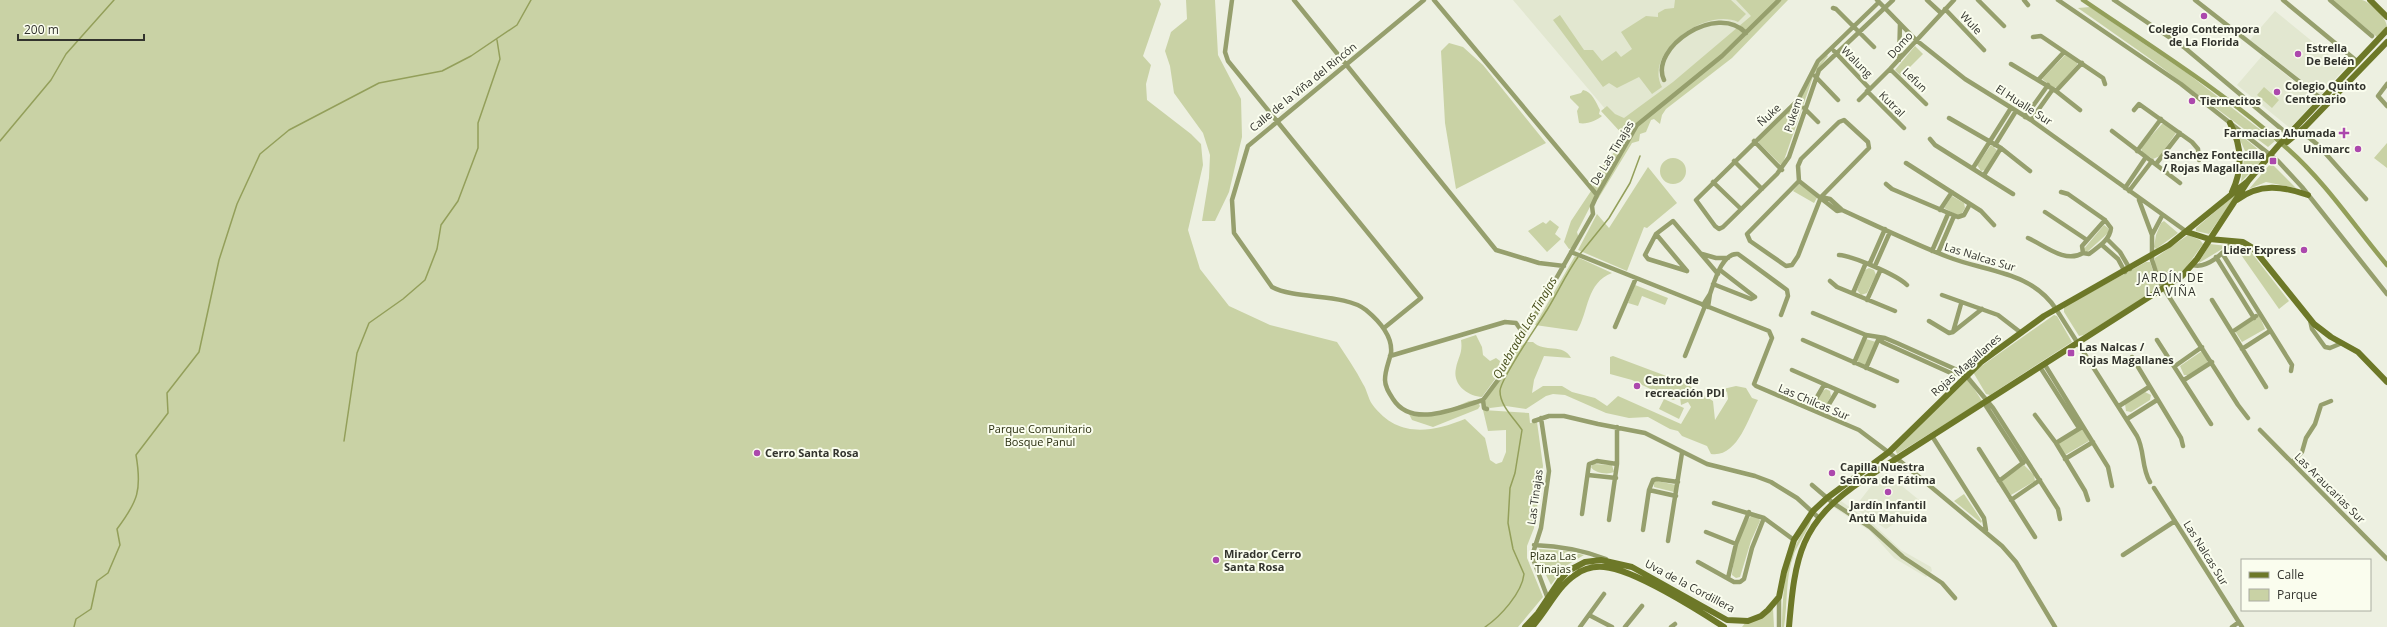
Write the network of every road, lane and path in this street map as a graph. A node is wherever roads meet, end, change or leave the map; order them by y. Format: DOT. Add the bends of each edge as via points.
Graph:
graph roads {
  1 [pos="1232,0"];
  2 [pos="1294,0"];
  3 [pos="1424,0"];
  4 [pos="1434,0"];
  5 [pos="1779,0"];
  6 [pos="1893,0"];
  7 [pos="1927,0"];
  8 [pos="1954,0"];
  9 [pos="1978,0"];
  10 [pos="2024,0"];
  11 [pos="2058,0"];
  12 [pos="2114,0"];
  13 [pos="2195,0"];
  14 [pos="2283,0"];
  15 [pos="2330,0"];
  16 [pos="2370,0"];
  17 [pos="1878,1"];
  18 [pos="2062,2"];
  19 [pos="2028,5"];
  20 [pos="1833,8"];
  21 [pos="1885,8"];
  22 [pos="1945,8"];
  23 [pos="1941,14"];
  24 [pos="2387,17"];
  25 [pos="1900,24"];
  26 [pos="1854,26"];
  27 [pos="2004,26"];
  28 [pos="2387,30"];
  29 [pos="1859,31"];
  30 [pos="1746,33"];
  31 [pos="2372,36"];
  32 [pos="2033,37"];
  33 [pos="2379,39"];
  34 [pos="1916,40"];
  35 [pos="2387,42"];
  36 [pos="1874,47"];
  37 [pos="1831,49"];
  38 [pos="1984,50"];
  39 [pos="2064,52"];
  40 [pos="1835,53"];
  41 [pos="1899,60"];
  42 [pos="2358,62"];
  43 [pos="2082,63"];
  44 [pos="1346,64"];
  45 [pos="2011,64"];
  46 [pos="2365,64"];
  47 [pos="1890,69"];
  48 [pos="2358,71"];
  49 [pos="1815,76"];
  50 [pos="2039,79"];
  51 [pos="1664,80"];
  52 [pos="2105,84"];
  53 [pos="2387,84"];
  54 [pos="2048,85"];
  55 [pos="1869,90"];
  56 [pos="2055,90"];
  57 [pos="1838,100"];
  58 [pos="1859,100"];
  59 [pos="2323,100"];
  60 [pos="1926,104"];
  61 [pos="2387,106"];
  62 [pos="1804,108"];
  63 [pos="2010,108"];
  64 [pos="2080,110"];
  65 [pos="2134,110"];
  66 [pos="2016,111"];
  67 [pos="2025,116"];
  68 [pos="2312,116"];
  69 [pos="1949,118"];
  70 [pos="2161,119"];
  71 [pos="2031,120"];
  72 [pos="1276,122"];
  73 [pos="1818,122"];
  74 [pos="2230,123"];
  75 [pos="2300,124"];
  76 [pos="1904,128"];
  77 [pos="2112,131"];
  78 [pos="2301,131"];
  79 [pos="2180,133"];
  80 [pos="2286,138"];
  81 [pos="1930,140"];
  82 [pos="1754,141"];
  83 [pos="1990,142"];
  84 [pos="1995,145"];
  85 [pos="2001,148"];
  86 [pos="2137,151"];
  87 [pos="2271,155"];
  88 [pos="2146,157"];
  89 [pos="2199,160"];
  90 [pos="1734,161"];
  91 [pos="1906,163"];
  92 [pos="2154,163"];
  93 [pos="1973,168"];
  94 [pos="1782,170"];
  95 [pos="2030,171"];
  96 [pos="1984,175"];
  97 [pos="1799,181"];
  98 [pos="2248,181"];
  99 [pos="1713,182"];
  100 [pos="2180,183"];
  101 [pos="1886,184"];
  102 [pos="2125,188"];
  103 [pos="1762,189"];
  104 [pos="2129,191"];
  105 [pos="1952,192"];
  106 [pos="2061,192"];
  107 [pos="1597,194"];
  108 [pos="2013,194"];
  109 [pos="2230,195"];
  110 [pos="2308,195"];
  111 [pos="1821,197"];
  112 [pos="2139,199"];
  113 [pos="2366,199"];
  114 [pos="2234,202"];
  115 [pos="1970,204"];
  116 [pos="1740,209"];
  117 [pos="1940,210"];
  118 [pos="2045,212"];
  119 [pos="1948,214"];
  120 [pos="1954,216"];
  121 [pos="2162,216"];
  122 [pos="2105,220"];
  123 [pos="1994,225"];
  124 [pos="1719,229"];
  125 [pos="1885,230"];
  126 [pos="1890,232"];
  127 [pos="2187,232"];
  128 [pos="1656,234"];
  129 [pos="2152,235"];
  130 [pos="2028,238"];
  131 [pos="2106,239"];
  132 [pos="2209,239"];
  133 [pos="2087,240"];
  134 [pos="2232,242"];
  135 [pos="2102,245"];
  136 [pos="1932,250"];
  137 [pos="1571,252"];
  138 [pos="1938,253"];
  139 [pos="2082,253"];
  140 [pos="2222,253"];
  141 [pos="1701,254"];
  142 [pos="1839,255"];
  143 [pos="2152,256"];
  144 [pos="2216,257"];
  145 [pos="1728,258"];
  146 [pos="1867,264"];
  147 [pos="2193,265"];
  148 [pos="1564,266"];
  149 [pos="1875,266"];
  150 [pos="2128,270"];
  151 [pos="1880,271"];
  152 [pos="1719,272"];
  153 [pos="1636,278"];
  154 [pos="1830,281"];
  155 [pos="1713,284"];
  156 [pos="1907,285"];
  157 [pos="2164,289"];
  158 [pos="1853,293"];
  159 [pos="2387,294"];
  160 [pos="1942,295"];
  161 [pos="1868,300"];
  162 [pos="2212,300"];
  163 [pos="1961,304"];
  164 [pos="1706,306"];
  165 [pos="1982,309"];
  166 [pos="2056,309"];
  167 [pos="1895,311"];
  168 [pos="1813,313"];
  169 [pos="2260,314"];
  170 [pos="1781,315"];
  171 [pos="2254,318"];
  172 [pos="2310,320"];
  173 [pos="1929,321"];
  174 [pos="1615,327"];
  175 [pos="1384,328"];
  176 [pos="2270,331"];
  177 [pos="1953,332"];
  178 [pos="2020,332"];
  179 [pos="2232,332"];
  180 [pos="1523,333"];
  181 [pos="1866,335"];
  182 [pos="1879,338"];
  183 [pos="1803,340"];
  184 [pos="2157,340"];
  185 [pos="2078,343"];
  186 [pos="2342,343"];
  187 [pos="2202,347"];
  188 [pos="2242,349"];
  189 [pos="1390,356"];
  190 [pos="1685,356"];
  191 [pos="2132,357"];
  192 [pos="2212,362"];
  193 [pos="1854,363"];
  194 [pos="2043,366"];
  195 [pos="2175,366"];
  196 [pos="1866,368"];
  197 [pos="1792,370"];
  198 [pos="2291,370"];
  199 [pos="1966,375"];
  200 [pos="2184,380"];
  201 [pos="1896,381"];
  202 [pos="2387,382"];
  203 [pos="1824,385"];
  204 [pos="2266,387"];
  205 [pos="2149,388"];
  206 [pos="1837,391"];
  207 [pos="1483,400"];
  208 [pos="2157,400"];
  209 [pos="2331,400"];
  210 [pos="1986,402"];
  211 [pos="1874,406"];
  212 [pos="2119,406"];
  213 [pos="1488,409"];
  214 [pos="1810,409"];
  215 [pos="1823,414"];
  216 [pos="2035,415"];
  217 [pos="1541,418"];
  218 [pos="2248,418"];
  219 [pos="2126,419"];
  220 [pos="1534,421"];
  221 [pos="2211,424"];
  222 [pos="2081,427"];
  223 [pos="1617,428"];
  224 [pos="2260,430"];
  225 [pos="1932,436"];
  226 [pos="2093,442"];
  227 [pos="2056,443"];
  228 [pos="2183,446"];
  229 [pos="1979,449"];
  230 [pos="1889,452"];
  231 [pos="1682,453"];
  232 [pos="1897,458"];
  233 [pos="2065,459"];
  234 [pos="2025,462"];
  235 [pos="2292,462"];
  236 [pos="1617,464"];
  237 [pos="1588,475"];
  238 [pos="1616,478"];
  239 [pos="2040,480"];
  240 [pos="1999,481"];
  241 [pos="1678,482"];
  242 [pos="2150,482"];
  243 [pos="1812,485"];
  244 [pos="2112,486"];
  245 [pos="2154,488"];
  246 [pos="1649,490"];
  247 [pos="1676,496"];
  248 [pos="1827,498"];
  249 [pos="2011,500"];
  250 [pos="2088,500"];
  251 [pos="1714,503"];
  252 [pos="1833,503"];
  253 [pos="1813,511"];
  254 [pos="1749,512"];
  255 [pos="1582,514"];
  256 [pos="1764,518"];
  257 [pos="1819,518"];
  258 [pos="2060,519"];
  259 [pos="1609,520"];
  260 [pos="2175,521"];
  261 [pos="1642,530"];
  262 [pos="1986,530"];
  263 [pos="1706,532"];
  264 [pos="2035,537"];
  265 [pos="1794,540"];
  266 [pos="1668,541"];
  267 [pos="1736,544"];
  268 [pos="1534,545"];
  269 [pos="1580,551"];
  270 [pos="2123,555"];
  271 [pos="2387,559"];
  272 [pos="1607,560"];
  273 [pos="1585,562"];
  274 [pos="1698,562"];
  275 [pos="1728,578"];
  276 [pos="1604,594"];
  277 [pos="1779,597"];
  278 [pos="1955,598"];
  279 [pos="1550,601"];
  280 [pos="1642,606"];
  281 [pos="1589,615"];
  282 [pos="1744,622"];
  283 [pos="2239,622"];
  284 [pos="1525,627"];
  285 [pos="1532,627"];
  286 [pos="1580,627"];
  287 [pos="1612,627"];
  288 [pos="1626,627"];
  289 [pos="1724,627"];
  290 [pos="1739,627"];
  291 [pos="1779,627"];
  292 [pos="1789,627"];
  293 [pos="2056,627"];
  294 [pos="2232,627"];
  295 [pos="2242,627"];
  1 -- 72 [label="street" via="1225,57"];
  2 -- 44 [label="street"];
  3 -- 44 [label="street, Calle de la Viña del Rincón"];
  4 -- 107 [label="street"];
  5 -- 30 [label="street, De Las Tinajas"];
  6 -- 21 [label="street, Pukem"];
  7 -- 23 [label="street"];
  8 -- 22 [label="street, Domo"];
  9 -- 27 [label="street"];
  10 -- 19 [label="street"];
  11 -- 18 [label="street"];
  12 -- 80 [label="street" via="2185,48"];
  13 -- 59 [label="street"];
  14 -- 42 [label="street"];
  15 -- 31 [label="street"];
  16 -- 24 [label="street"];
  17 -- 21 [label="street, El Hualle Sur"];
  17 -- 26 [label="street, Ñuke"];
  18 -- 74 [label="street" via="2181,84"];
  20 -- 26 [label="street"];
  21 -- 25 [label="street, El Hualle Sur"];
  21 -- 29 [label="street, Pukem"];
  22 -- 23 [label="street, Domo"];
  22 -- 38 [label="street, Wule"];
  23 -- 34 [label="street, Domo"];
  25 -- 34 [label="street, El Hualle Sur"];
  25 -- 41 [label="street"];
  26 -- 29 [label="street"];
  26 -- 37 [label="street, Ñuke"];
  28 -- 33 [label="street, Rojas Magallanes"];
  29 -- 36 [label="street"];
  29 -- 40 [label="street, Pukem"];
  30 -- 51 [label="street" via="1739,26 1722,22 1702,26 1688,33 1676,42 1664,63"];
  30 -- 107 [label="street, De Las Tinajas" via="1722,56 1637,125"];
  32 -- 39 [label="street" via="2041,36"];
  33 -- 42 [label="street, Rojas Magallanes"];
  33 -- 46 [label="street, Rojas Magallanes"];
  34 -- 41 [label="street, Domo"];
  34 -- 63 [label="street, El Hualle Sur" via="1965,80"];
  35 -- 46 [label="street, Rojas Magallanes"];
  37 -- 40 [label="street, Walung"];
  37 -- 82 [label="street, Ñuke" via="1814,66 1798,100"];
  39 -- 43 [label="street"];
  39 -- 50 [label="street"];
  40 -- 49 [label="street, Pukem"];
  40 -- 55 [label="street, Walung"];
  41 -- 47 [label="street, Domo"];
  42 -- 48 [label="street"];
  42 -- 59 [label="street, Rojas Magallanes"];
  43 -- 52 [label="street" via="2103,78"];
  43 -- 56 [label="street"];
  44 -- 72 [label="street, Calle de la Viña del Rincón"];
  44 -- 148 [label="street" via="1496,250"];
  45 -- 50 [label="street"];
  46 -- 48 [label="street, Rojas Magallanes"];
  47 -- 55 [label="street, Domo"];
  47 -- 60 [label="street, Lefun"];
  48 -- 68 [label="street, Rojas Magallanes"];
  49 -- 57 [label="street"];
  49 -- 62 [label="street, Pukem"];
  50 -- 54 [label="street"];
  53 -- 61 [label="street" via="2378,96"];
  54 -- 56 [label="street"];
  54 -- 67 [label="street"];
  55 -- 58 [label="street, Domo"];
  55 -- 76 [label="street, Kutral"];
  56 -- 64 [label="street"];
  56 -- 71 [label="street"];
  59 -- 68 [label="street, Rojas Magallanes"];
  62 -- 73 [label="street"];
  62 -- 94 [label="street, Pukem" via="1789,158"];
  63 -- 66 [label="street, El Hualle Sur"];
  63 -- 83 [label="street"];
  65 -- 70 [label="street" via="2139,104"];
  66 -- 67 [label="street, El Hualle Sur"];
  66 -- 84 [label="street"];
  67 -- 71 [label="street, El Hualle Sur"];
  68 -- 75 [label="street, Rojas Magallanes"];
  68 -- 78 [label="street, Rojas Magallanes"];
  69 -- 83 [label="street"];
  70 -- 79 [label="street"];
  70 -- 86 [label="street"];
  71 -- 102 [label="street, El Hualle Sur"];
  72 -- 175 [label="street" via="1421,298"];
  72 -- 175 [label="street, Calle de la Viña del Rincón" via="1253,140 1246,149 1232,200 1236,238 1272,287 1356,304"];
  74 -- 87 [label="street"];
  74 -- 109 [label="street" via="2237,138 2240,158 2238,177"];
  75 -- 78 [label="street"];
  75 -- 80 [label="street, Rojas Magallanes"];
  77 -- 86 [label="street"];
  78 -- 80 [label="street, Rojas Magallanes"];
  78 -- 113 [label="street" via="2318,145"];
  79 -- 89 [label="street" via="2198,149"];
  79 -- 92 [label="street"];
  80 -- 87 [label="street, Rojas Magallanes"];
  81 -- 93 [label="street"];
  82 -- 90 [label="street, Ñuke"];
  82 -- 94 [label="street"];
  83 -- 84 [label="street"];
  83 -- 93 [label="street"];
  84 -- 85 [label="street"];
  85 -- 95 [label="street"];
  85 -- 96 [label="street"];
  86 -- 88 [label="street"];
  87 -- 98 [label="street, Rojas Magallanes"];
  87 -- 110 [label="street"];
  88 -- 92 [label="street"];
  88 -- 102 [label="street"];
  90 -- 99 [label="street, Ñuke"];
  90 -- 103 [label="street"];
  91 -- 105 [label="street"];
  92 -- 100 [label="street"];
  92 -- 104 [label="street"];
  93 -- 96 [label="street"];
  94 -- 103 [label="street, Pukem"];
  96 -- 108 [label="street"];
  97 -- 111 [label="street, Las Nalcas Sur"];
  97 -- 111 [label="street" via="1798,166 1801,159 1839,122 1847,121 1868,142 1869,147"];
  97 -- 111 [label="street" via="1748,232 1747,237 1785,266 1791,266 1798,256"];
  98 -- 109 [label="street, Rojas Magallanes"];
  98 -- 114 [label="street, Rojas Magallanes"];
  99 -- 116 [label="street"];
  99 -- 124 [label="street, Ñuke" via="1696,200"];
  101 -- 117 [label="street"];
  102 -- 104 [label="street, El Hualle Sur"];
  103 -- 116 [label="street, Pukem"];
  104 -- 112 [label="street, El Hualle Sur"];
  105 -- 115 [label="street"];
  105 -- 117 [label="street"];
  106 -- 122 [label="street" via="2068,194"];
  107 -- 137 [label="street, De Las Tinajas" via="1592,206 1593,214"];
  109 -- 127 [label="street, Rojas Magallanes"];
  110 -- 114 [label="street" via="2288,188 2270,187 2254,191"];
  110 -- 159 [label="street"];
  111 -- 125 [label="street, Las Nalcas Sur" via="1830,199 1842,210"];
  112 -- 121 [label="street, El Hualle Sur"];
  112 -- 129 [label="street"];
  114 -- 132 [label="street, Rojas Magallanes"];
  115 -- 120 [label="street" via="1962,216"];
  115 -- 123 [label="street"];
  116 -- 124 [label="street, Pukem"];
  117 -- 119 [label="street"];
  118 -- 133 [label="street"];
  119 -- 120 [label="street"];
  119 -- 136 [label="street"];
  120 -- 138 [label="street"];
  121 -- 127 [label="street, El Hualle Sur"];
  121 -- 129 [label="street"];
  122 -- 131 [label="street" via="2111,228"];
  122 -- 133 [label="street"];
  125 -- 126 [label="street, Las Nalcas Sur"];
  125 -- 146 [label="street"];
  126 -- 136 [label="street, Las Nalcas Sur"];
  126 -- 149 [label="street"];
  127 -- 132 [label="street, El Hualle Sur"];
  127 -- 143 [label="street, Rojas Magallanes"];
  128 -- 128 [label="street" via="1687,269 1687,271 1647,258 1645,252"];
  128 -- 141 [label="street" via="1673,220"];
  129 -- 143 [label="street"];
  130 -- 139 [label="street" via="2066,257 2077,257"];
  131 -- 135 [label="street"];
  131 -- 150 [label="street" via="2120,252"];
  132 -- 134 [label="street, El Hualle Sur"];
  132 -- 147 [label="street, Rojas Magallanes"];
  133 -- 139 [label="street" via="2082,246"];
  134 -- 140 [label="street, Rojas Magallanes"];
  134 -- 172 [label="street, El Hualle Sur" via="2246,244 2256,251"];
  135 -- 139 [label="street" via="2089,254"];
  135 -- 150 [label="street"];
  136 -- 138 [label="street, Las Nalcas Sur"];
  137 -- 148 [label="street, De Las Tinajas"];
  137 -- 153 [label="street, Las Chilcas Sur"];
  138 -- 166 [label="street, Las Nalcas Sur" via="2018,278 2041,292"];
  140 -- 144 [label="street, Rojas Magallanes"];
  140 -- 169 [label="street"];
  141 -- 145 [label="street"];
  141 -- 152 [label="street"];
  142 -- 146 [label="street"];
  143 -- 150 [label="street, Rojas Magallanes"];
  143 -- 157 [label="street" via="2155,272"];
  144 -- 147 [label="street, Rojas Magallanes" via="2202,266"];
  144 -- 171 [label="street"];
  145 -- 152 [label="street"];
  145 -- 170 [label="street" via="1738,254 1787,290 1788,296"];
  146 -- 149 [label="street"];
  146 -- 158 [label="street"];
  147 -- 157 [label="street, Rojas Magallanes"];
  148 -- 180 [label="street, De Las Tinajas"];
  149 -- 151 [label="street"];
  150 -- 166 [label="street, Rojas Magallanes"];
  151 -- 156 [label="street"];
  151 -- 161 [label="street"];
  152 -- 155 [label="street"];
  152 -- 155 [label="street" via="1755,297 1751,299"];
  153 -- 164 [label="street, Las Chilcas Sur"];
  153 -- 174 [label="street"];
  154 -- 158 [label="street" via="1837,287"];
  155 -- 164 [label="street"];
  157 -- 185 [label="street, Rojas Magallanes"];
  157 -- 187 [label="street"];
  158 -- 161 [label="street"];
  160 -- 163 [label="street"];
  161 -- 167 [label="street"];
  162 -- 179 [label="street"];
  163 -- 165 [label="street"];
  163 -- 177 [label="street"];
  164 -- 190 [label="street"];
  164 -- 214 [label="street, Las Chilcas Sur" via="1770,332 1772,338 1754,384 1758,388"];
  165 -- 177 [label="street"];
  165 -- 178 [label="street" via="1998,315"];
  166 -- 178 [label="street, Rojas Magallanes"];
  166 -- 185 [label="street, Las Nalcas Sur"];
  168 -- 181 [label="street"];
  169 -- 171 [label="street"];
  169 -- 176 [label="street"];
  171 -- 179 [label="street"];
  172 -- 186 [label="street, El Hualle Sur" via="2324,333"];
  172 -- 186 [label="street, El Hualle Sur" via="2312,329 2325,347 2330,348"];
  173 -- 177 [label="street" via="1949,333"];
  175 -- 189 [label="street, Calle de la Viña del Rincón" via="1391,345"];
  176 -- 188 [label="street"];
  176 -- 198 [label="street" via="2292,365"];
  178 -- 199 [label="street, Rojas Magallanes"];
  179 -- 188 [label="street"];
  180 -- 189 [label="street" via="1516,323 1505,322"];
  180 -- 207 [label="street, De Las Tinajas" via="1501,376"];
  181 -- 182 [label="street"];
  181 -- 193 [label="street"];
  182 -- 196 [label="street"];
  182 -- 199 [label="street" via="1897,342"];
  183 -- 193 [label="street"];
  184 -- 195 [label="street"];
  185 -- 194 [label="street, Rojas Magallanes"];
  185 -- 212 [label="street, Las Nalcas Sur"];
  186 -- 202 [label="street, El Hualle Sur" via="2358,352"];
  187 -- 192 [label="street"];
  187 -- 195 [label="street"];
  188 -- 204 [label="street"];
  189 -- 207 [label="street" via="1385,375 1387,389 1397,405 1412,415 1435,413"];
  191 -- 205 [label="street"];
  192 -- 200 [label="street"];
  192 -- 218 [label="street"];
  193 -- 196 [label="street"];
  194 -- 210 [label="street, Rojas Magallanes"];
  194 -- 222 [label="street"];
  195 -- 200 [label="street"];
  196 -- 201 [label="street"];
  197 -- 203 [label="street"];
  199 -- 210 [label="street"];
  199 -- 230 [label="street, Rojas Magallanes"];
  200 -- 221 [label="street"];
  203 -- 206 [label="street"];
  203 -- 214 [label="street"];
  205 -- 208 [label="street"];
  205 -- 212 [label="street"];
  206 -- 211 [label="street"];
  206 -- 215 [label="street"];
  207 -- 213 [label="street" via="1484,408"];
  208 -- 219 [label="street"];
  208 -- 228 [label="street" via="2181,438"];
  209 -- 235 [label="street" via="2321,405 2302,452"];
  210 -- 225 [label="street, Rojas Magallanes"];
  210 -- 234 [label="street" via="1986,406"];
  212 -- 219 [label="street, Las Nalcas Sur"];
  214 -- 215 [label="street, Las Chilcas Sur"];
  215 -- 230 [label="street, Las Chilcas Sur" via="1859,430"];
  216 -- 227 [label="street"];
  217 -- 220 [label="street"];
  217 -- 223 [label="street" via="1564,416"];
  217 -- 268 [label="street, Las Tinajas" via="1549,471 1540,528"];
  219 -- 242 [label="street, Las Nalcas Sur" via="2140,442 2142,466"];
  222 -- 226 [label="street"];
  222 -- 227 [label="street"];
  223 -- 231 [label="street" via="1651,435"];
  223 -- 236 [label="street"];
  224 -- 235 [label="street, Las Araucarias Sur"];
  225 -- 232 [label="street, Rojas Magallanes"];
  225 -- 262 [label="street" via="1984,518"];
  226 -- 233 [label="street"];
  226 -- 244 [label="street" via="2108,467"];
  227 -- 233 [label="street"];
  229 -- 240 [label="street"];
  230 -- 232 [label="street, Las Chilcas Sur"];
  230 -- 248 [label="street, Rojas Magallanes"];
  231 -- 241 [label="street"];
  231 -- 253 [label="street" via="1714,467 1765,479 1791,493"];
  232 -- 252 [label="street, Rojas Magallanes" via="1855,485"];
  232 -- 262 [label="street, Las Chilcas Sur"];
  233 -- 250 [label="street"];
  234 -- 239 [label="street"];
  234 -- 240 [label="street"];
  235 -- 271 [label="street, Las Araucarias Sur"];
  236 -- 237 [label="street" via="1592,462 1589,464"];
  236 -- 238 [label="street"];
  237 -- 238 [label="street"];
  237 -- 255 [label="street"];
  238 -- 259 [label="street"];
  239 -- 249 [label="street"];
  239 -- 258 [label="street" via="2058,509"];
  240 -- 249 [label="street"];
  241 -- 246 [label="street" via="1657,479 1650,484"];
  241 -- 247 [label="street"];
  243 -- 248 [label="street"];
  245 -- 260 [label="street, Las Nalcas Sur"];
  246 -- 247 [label="street"];
  246 -- 261 [label="street"];
  247 -- 266 [label="street"];
  248 -- 252 [label="street"];
  248 -- 253 [label="street, Rojas Magallanes"];
  249 -- 264 [label="street"];
  251 -- 254 [label="street"];
  252 -- 257 [label="street, Rojas Magallanes"];
  252 -- 278 [label="street" via="1870,527 1903,557 1942,583"];
  253 -- 257 [label="street"];
  253 -- 265 [label="street, Rojas Magallanes"];
  254 -- 256 [label="street"];
  254 -- 267 [label="street"];
  256 -- 265 [label="street"];
  256 -- 275 [label="street" via="1752,548 1744,579 1738,582"];
  257 -- 292 [label="street, Rojas Magallanes" via="1805,539 1797,560"];
  260 -- 270 [label="street"];
  260 -- 283 [label="street, Las Nalcas Sur"];
  262 -- 293 [label="street, Las Chilcas Sur" via="2016,562"];
  263 -- 267 [label="street"];
  265 -- 277 [label="street, Rojas Magallanes"];
  267 -- 275 [label="street"];
  268 -- 269 [label="street, Uva de la Cordillera"];
  268 -- 279 [label="street, Las Tinajas" via="1533,561"];
  269 -- 272 [label="street, Uva de la Cordillera"];
  269 -- 273 [label="street" via="1585,555"];
  272 -- 273 [label="street, Uva de la Cordillera"];
  272 -- 282 [label="street, Uva de la Cordillera" via="1632,567 1728,620"];
  273 -- 279 [label="street, Uva de la Cordillera" via="1565,574"];
  274 -- 275 [label="street"];
  276 -- 281 [label="street"];
  277 -- 282 [label="street, Uva de la Cordillera" via="1761,616"];
  277 -- 291 [label="street, Rojas Magallanes"];
  279 -- 284 [label="street"];
  279 -- 285 [label="street"];
  279 -- 289 [label="street, Uva de la Cordillera" via="1576,574 1589,568 1609,567 1666,592"];
  280 -- 288 [label="street"];
  281 -- 286 [label="street"];
  281 -- 287 [label="street"];
  282 -- 290 [label="street"];
  283 -- 294 [label="street"];
  283 -- 295 [label="street, Las Nalcas Sur"];
}
